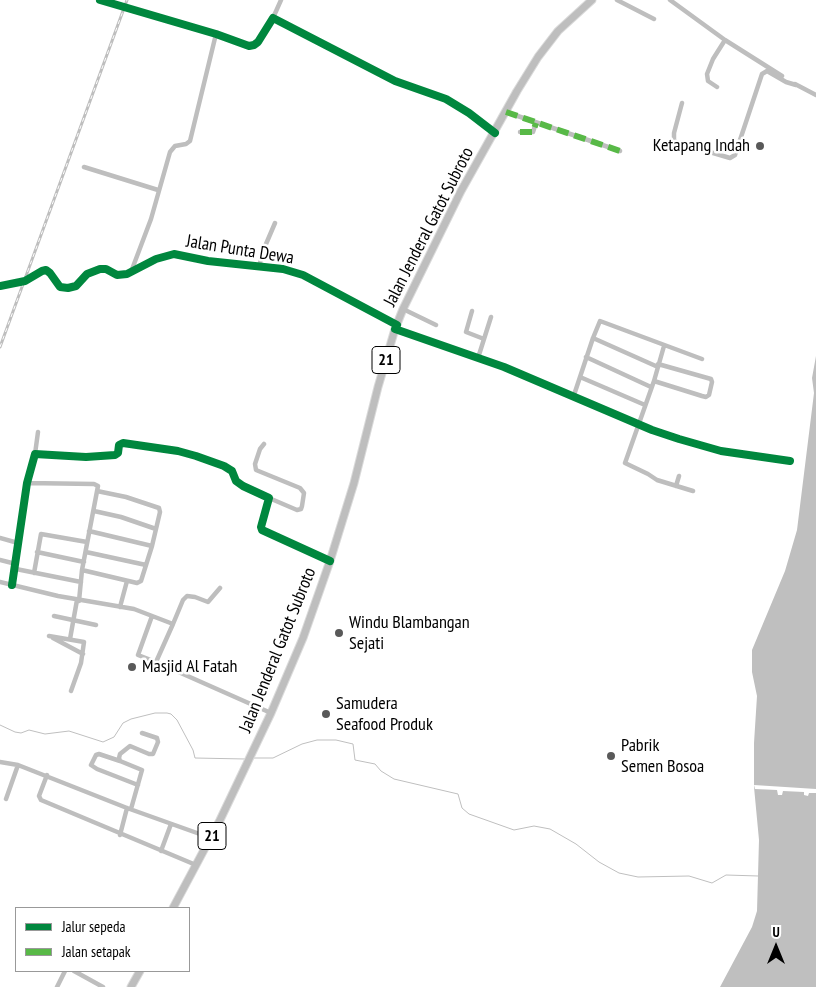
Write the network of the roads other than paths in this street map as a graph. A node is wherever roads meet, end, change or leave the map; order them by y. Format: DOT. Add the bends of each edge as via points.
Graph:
graph roads {
  1 [pos="100,0"];
  2 [pos="123,0"];
  3 [pos="281,0"];
  4 [pos="618,0"];
  5 [pos="670,0"];
  6 [pos="587,1"];
  7 [pos="120,6"];
  8 [pos="273,18"];
  9 [pos="654,19"];
  10 [pos="216,34"];
  11 [pos="724,40"];
  12 [pos="796,85"];
  13 [pos="717,87"];
  14 [pos="816,95"];
  15 [pos="682,103"];
  16 [pos="506,112"];
  17 [pos="536,123"];
  18 [pos="520,132"];
  19 [pos="495,133"];
  20 [pos="620,150"];
  21 [pos="84,167"];
  22 [pos="158,190"];
  23 [pos="275,223"];
  24 [pos="259,266"];
  25 [pos="131,272"];
  26 [pos="0,286"];
  27 [pos="402,309"];
  28 [pos="472,311"];
  29 [pos="492,317"];
  30 [pos="436,325"];
  31 [pos="396,327"];
  32 [pos="593,338"];
  33 [pos="484,339"];
  34 [pos="664,346"];
  35 [pos="478,358"];
  36 [pos="586,358"];
  37 [pos="702,359"];
  38 [pos="658,365"];
  39 [pos="580,377"];
  40 [pos="654,381"];
  41 [pos="651,387"];
  42 [pos="574,395"];
  43 [pos="645,404"];
  44 [pos="638,423"];
  45 [pos="38,432"];
  46 [pos="264,444"];
  47 [pos="34,454"];
  48 [pos="790,461"];
  49 [pos="679,476"];
  50 [pos="27,483"];
  51 [pos="676,486"];
  52 [pos="97,491"];
  53 [pos="693,491"];
  54 [pos="269,498"];
  55 [pos="94,511"];
  56 [pos="156,529"];
  57 [pos="90,531"];
  58 [pos="0,538"];
  59 [pos="87,542"];
  60 [pos="18,543"];
  61 [pos="152,546"];
  62 [pos="38,552"];
  63 [pos="86,552"];
  64 [pos="0,560"];
  65 [pos="330,561"];
  66 [pos="84,562"];
  67 [pos="146,565"];
  68 [pos="16,566"];
  69 [pos="82,570"];
  70 [pos="34,573"];
  71 [pos="127,581"];
  72 [pos="0,582"];
  73 [pos="81,582"];
  74 [pos="12,585"];
  75 [pos="220,588"];
  76 [pos="78,600"];
  77 [pos="120,607"];
  78 [pos="54,616"];
  79 [pos="152,616"];
  80 [pos="74,620"];
  81 [pos="173,624"];
  82 [pos="96,625"];
  83 [pos="70,639"];
  84 [pos="82,654"];
  85 [pos="156,662"];
  86 [pos="71,691"];
  87 [pos="271,713"];
  88 [pos="142,732"];
  89 [pos="120,761"];
  90 [pos="0,762"];
  91 [pos="18,765"];
  92 [pos="47,775"];
  93 [pos="138,785"];
  94 [pos="6,799"];
  95 [pos="129,809"];
  96 [pos="171,824"];
  97 [pos="120,835"];
  98 [pos="210,838"];
  99 [pos="161,851"];
  100 [pos="196,865"];
  101 [pos="174,907"];
  102 [pos="64,972"];
  103 [pos="76,972"];
  104 [pos="139,972"];
  105 [pos="57,987"];
  106 [pos="103,987"];
  107 [pos="131,987"];
  1 -- 7 [label="street"];
  2 -- 7 [label="street"];
  3 -- 8 [label="street"];
  4 -- 9 [label="street"];
  5 -- 11 [label="street"];
  6 -- 16 [label="highway, Jalan Jenderal Gatot Subroto / 21" via="548,44"];
  7 -- 10 [label="street"];
  8 -- 10 [label="street" via="252,46"];
  8 -- 19 [label="street" via="395,81 446,99"];
  10 -- 22 [label="street" via="190,141 172,149"];
  11 -- 12 [label="street"];
  11 -- 13 [label="street" via="707,74 708,81"];
  12 -- 14 [label="street"];
  12 -- 15 [label="street" via="767,71 762,74 735,155 730,158 674,140"];
  16 -- 17 [label="street"];
  16 -- 19 [label="highway, Jalan Jenderal Gatot Subroto / 21"];
  17 -- 18 [label="street" via="533,132"];
  17 -- 20 [label="street"];
  19 -- 27 [label="highway, Jalan Jenderal Gatot Subroto / 21" via="461,191"];
  21 -- 22 [label="street"];
  22 -- 25 [label="street"];
  23 -- 24 [label="street"];
  24 -- 25 [label="street, Jalan Punta Dewa" via="174,254"];
  24 -- 31 [label="street, Jalan Punta Dewa" via="303,275"];
  25 -- 26 [label="street" via="117,275 100,269 68,288 60,287 46,270 25,281"];
  27 -- 30 [label="street"];
  27 -- 31 [label="highway, Jalan Jenderal Gatot Subroto / 21"];
  28 -- 33 [label="street" via="466,332"];
  29 -- 33 [label="street"];
  31 -- 35 [label="street, Jalan Punta Dewa"];
  31 -- 65 [label="highway, Jalan Jenderal Gatot Subroto / 21"];
  32 -- 34 [label="street" via="602,321"];
  32 -- 36 [label="street"];
  32 -- 38 [label="street"];
  33 -- 35 [label="street"];
  34 -- 37 [label="street"];
  34 -- 38 [label="street"];
  35 -- 42 [label="street, Jalan Punta Dewa"];
  36 -- 39 [label="street"];
  36 -- 41 [label="street"];
  38 -- 40 [label="street"];
  38 -- 40 [label="street" via="711,379 709,395 702,396"];
  39 -- 42 [label="street"];
  39 -- 43 [label="street"];
  40 -- 41 [label="street"];
  41 -- 43 [label="street"];
  42 -- 44 [label="street, Jalan Punta Dewa"];
  43 -- 44 [label="street"];
  44 -- 48 [label="street, Jalan Punta Dewa" via="709,448"];
  44 -- 51 [label="street" via="625,463"];
  45 -- 47 [label="street"];
  46 -- 54 [label="street" via="255,464 256,470 300,488 304,493 301,509 297,510"];
  47 -- 50 [label="street"];
  47 -- 54 [label="street" via="115,456 123,443 178,451 224,466 243,486"];
  49 -- 51 [label="street"];
  50 -- 52 [label="street" via="94,484 98,486"];
  50 -- 60 [label="street"];
  51 -- 53 [label="street"];
  52 -- 55 [label="street"];
  52 -- 56 [label="street" via="159,508"];
  54 -- 65 [label="street" via="262,530"];
  55 -- 56 [label="street"];
  55 -- 57 [label="street"];
  56 -- 61 [label="street"];
  57 -- 59 [label="street"];
  57 -- 61 [label="street"];
  58 -- 60 [label="street"];
  59 -- 62 [label="street" via="42,533"];
  59 -- 63 [label="street"];
  60 -- 68 [label="street"];
  61 -- 67 [label="street"];
  62 -- 66 [label="street"];
  62 -- 70 [label="street"];
  63 -- 66 [label="street"];
  63 -- 67 [label="street"];
  64 -- 68 [label="street"];
  65 -- 87 [label="highway, Jalan Jenderal Gatot Subroto / 21" via="303,638"];
  66 -- 69 [label="street"];
  67 -- 71 [label="street" via="141,581"];
  68 -- 70 [label="street"];
  68 -- 74 [label="street"];
  69 -- 71 [label="street"];
  69 -- 73 [label="street"];
  70 -- 73 [label="street"];
  71 -- 77 [label="street"];
  72 -- 74 [label="street"];
  73 -- 76 [label="street"];
  74 -- 76 [label="street"];
  75 -- 81 [label="street" via="208,602 187,596"];
  76 -- 77 [label="street"];
  76 -- 80 [label="street"];
  77 -- 79 [label="street"];
  78 -- 80 [label="street"];
  79 -- 81 [label="street"];
  79 -- 85 [label="street" via="138,655"];
  80 -- 82 [label="street"];
  80 -- 83 [label="street"];
  81 -- 85 [label="street"];
  83 -- 84 [label="street" via="84,642"];
  83 -- 84 [label="street" via="50,636"];
  84 -- 86 [label="street"];
  85 -- 87 [label="street"];
  87 -- 98 [label="highway, Jalan Jenderal Gatot Subroto / 21"];
  88 -- 89 [label="street" via="157,738 153,754 130,746 120,754"];
  89 -- 93 [label="street" via="142,770"];
  89 -- 93 [label="street" via="99,754 91,765"];
  90 -- 91 [label="street"];
  91 -- 92 [label="street"];
  91 -- 94 [label="street"];
  92 -- 95 [label="street"];
  92 -- 97 [label="street" via="39,799"];
  93 -- 95 [label="street"];
  95 -- 96 [label="street"];
  95 -- 97 [label="street"];
  96 -- 98 [label="street"];
  96 -- 99 [label="street"];
  97 -- 99 [label="street"];
  98 -- 100 [label="highway, Jalan Jenderal Gatot Subroto / 21"];
  99 -- 100 [label="street"];
  100 -- 101 [label="highway, Jalan Jenderal Gatot Subroto / 21"];
  102 -- 105 [label="street"];
  103 -- 106 [label="street"];
  104 -- 107 [label="highway"];
}
